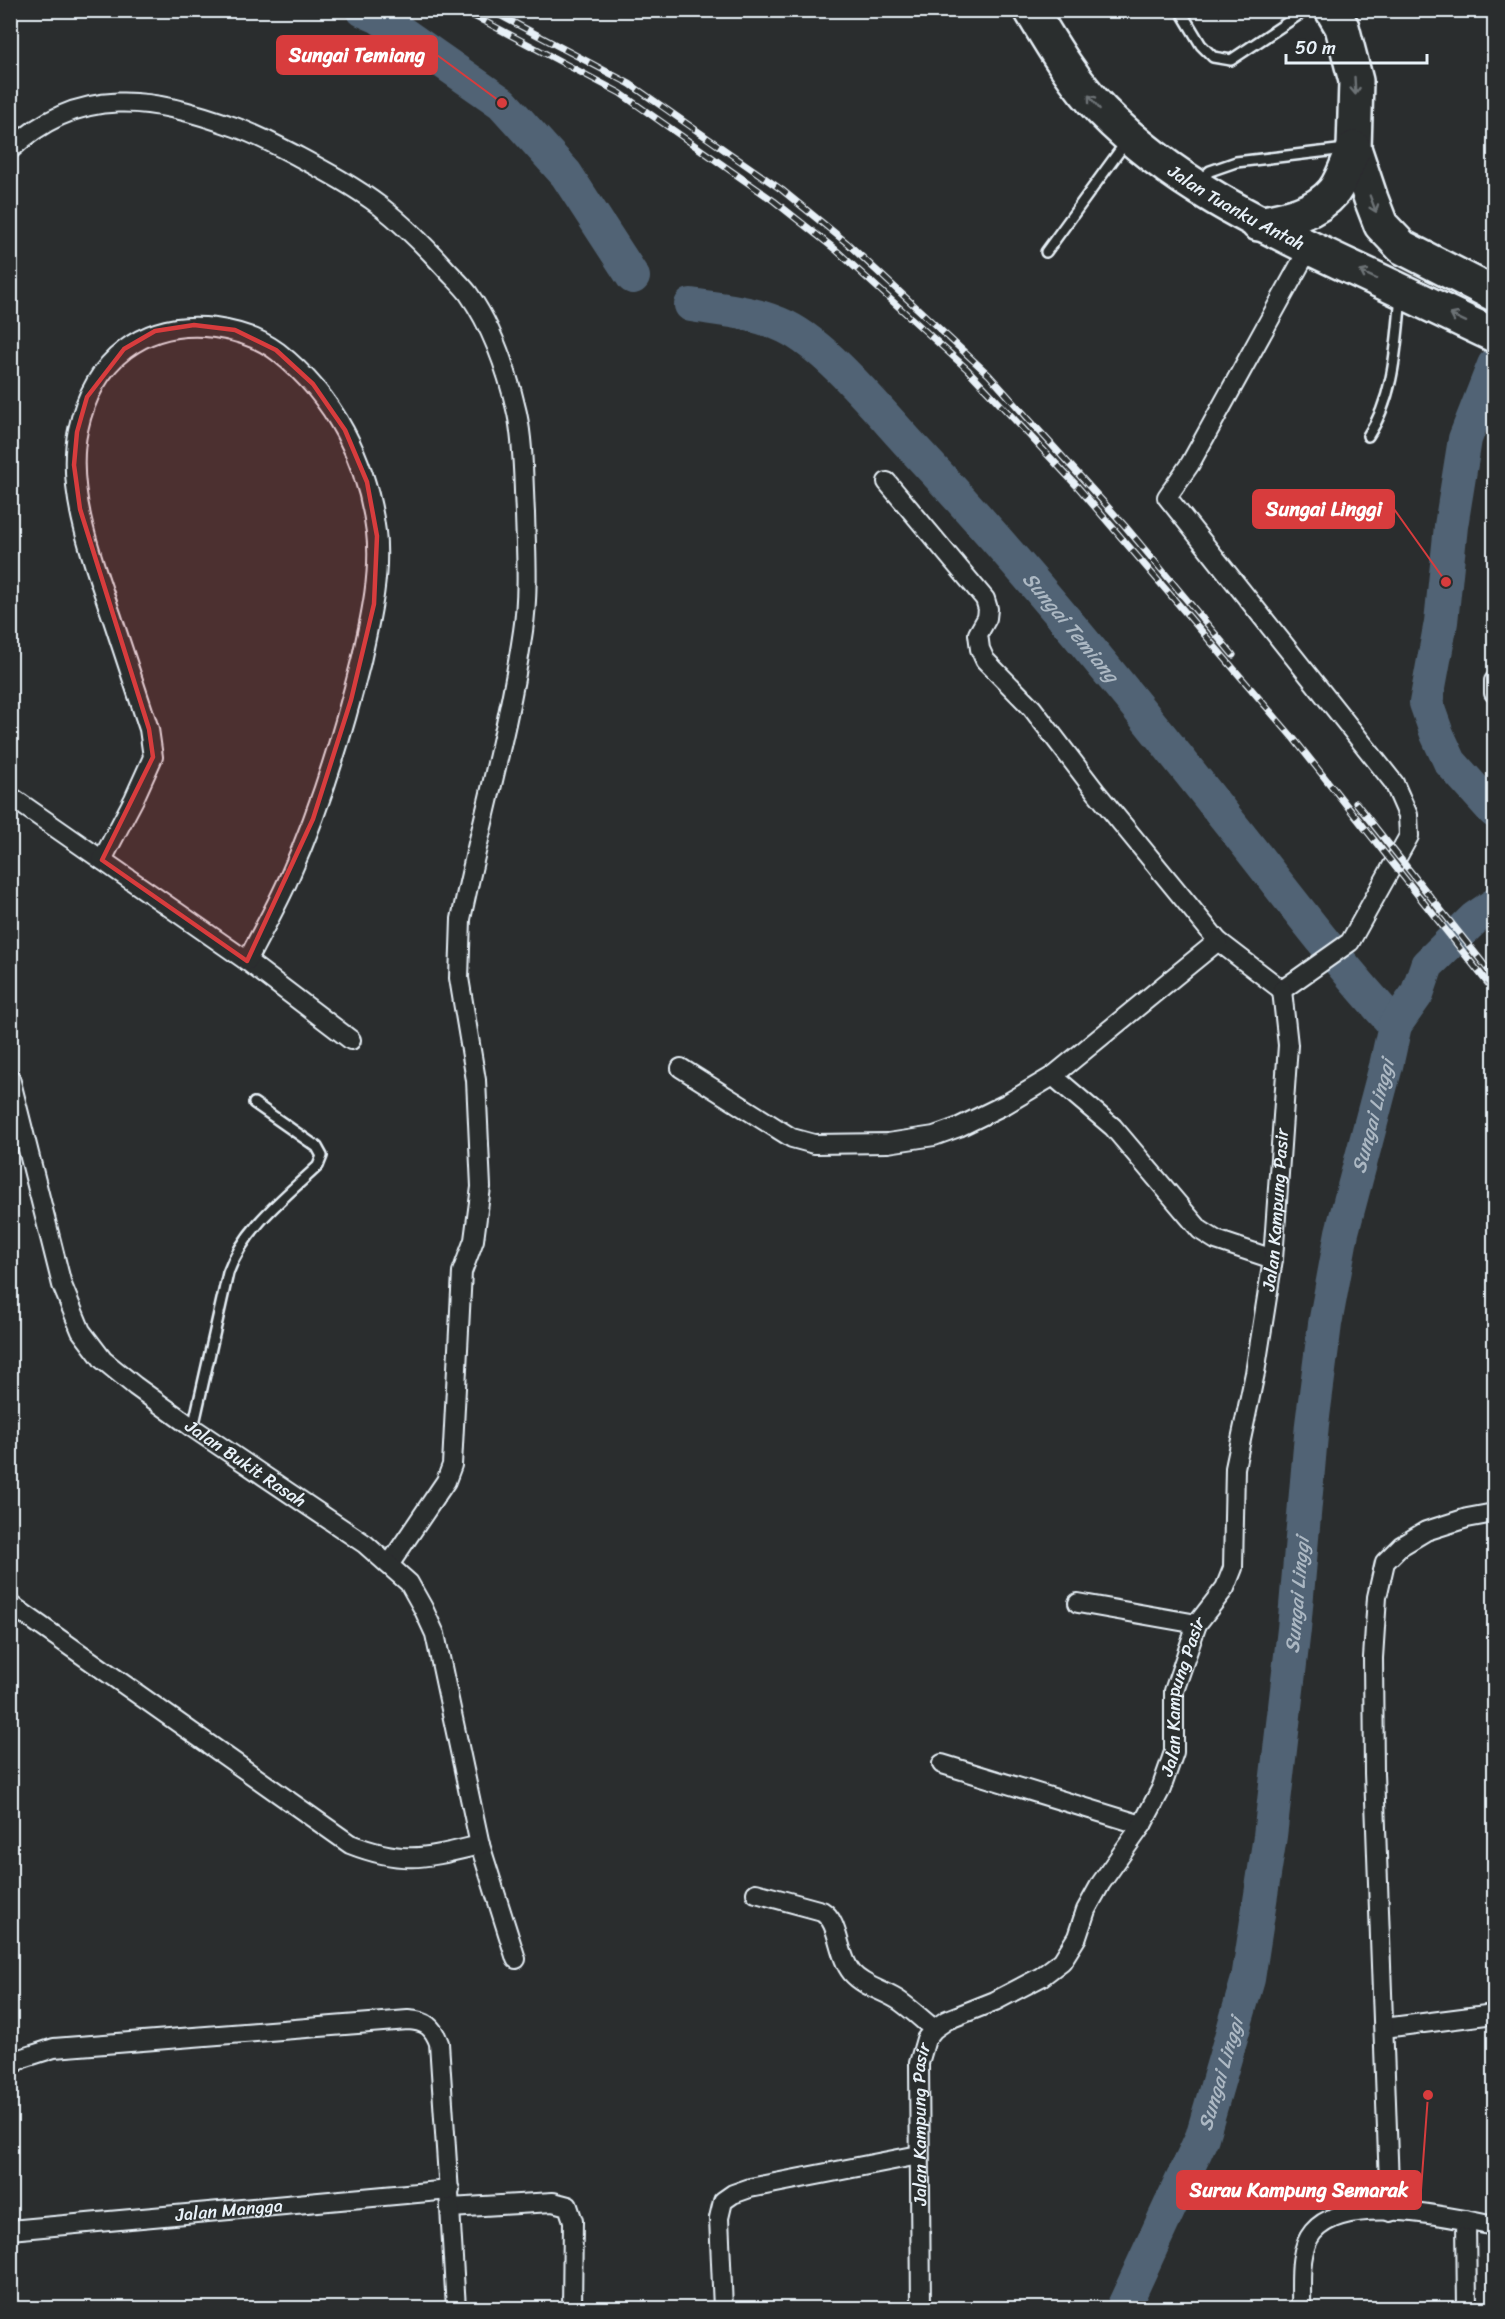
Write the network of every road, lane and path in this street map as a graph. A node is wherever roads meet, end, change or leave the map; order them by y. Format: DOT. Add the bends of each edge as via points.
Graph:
graph roads {
  1 [pos="1031,10"];
  2 [pos="1180,10"];
  3 [pos="1305,10"];
  4 [pos="1332,10"];
  5 [pos="1130,136"];
  6 [pos="1354,148"];
  7 [pos="10,150"];
  8 [pos="1194,186"];
  9 [pos="1258,224"];
  10 [pos="1310,248"];
  11 [pos="1046,252"];
  12 [pos="1494,294"];
  13 [pos="1411,296"];
  14 [pos="1494,335"];
  15 [pos="1368,436"];
  16 [pos="887,482"];
  17 [pos="1494,681"];
  18 [pos="1494,693"];
  19 [pos="10,796"];
  20 [pos="102,860"];
  21 [pos="1218,941"];
  22 [pos="247,961"];
  23 [pos="1282,990"];
  24 [pos="351,1040"];
  25 [pos="681,1068"];
  26 [pos="1053,1076"];
  27 [pos="10,1078"];
  28 [pos="254,1103"];
  29 [pos="1273,1259"];
  30 [pos="193,1428"];
  31 [pos="1494,1513"];
  32 [pos="389,1564"];
  33 [pos="1078,1603"];
  34 [pos="10,1604"];
  35 [pos="1197,1624"];
  36 [pos="942,1764"];
  37 [pos="1142,1825"];
  38 [pos="480,1845"];
  39 [pos="756,1893"];
  40 [pos="516,1959"];
  41 [pos="1494,2014"];
  42 [pos="1384,2028"];
  43 [pos="934,2029"];
  44 [pos="10,2066"];
  45 [pos="919,2155"];
  46 [pos="450,2199"];
  47 [pos="1390,2212"];
  48 [pos="1466,2220"];
  49 [pos="1494,2226"];
  50 [pos="10,2230"];
  51 [pos="456,2308"];
  52 [pos="572,2308"];
  53 [pos="723,2308"];
  54 [pos="921,2308"];
  55 [pos="1301,2308"];
  56 [pos="1467,2308"];
  5 -- 1 [label="highway, Jalan Tuanku Antah, one-way" via="1101,110 1066,67"];
  2 -- 3 [label="lane" via="1213,57 1231,60"];
  4 -- 6 [label="highway, one-way" via="1342,27 1356,81"];
  5 -- 8 [label="highway, Jalan Tuanku Antah"];
  5 -- 11 [label="lane"];
  6 -- 8 [label="lane" via="1236,162 1210,171"];
  6 -- 9 [label="highway" via="1334,190 1315,208"];
  6 -- 12 [label="highway, one-way" via="1381,225 1402,248"];
  7 -- 32 [label="street" via="68,111 117,101 196,112 257,134 380,205 427,248 468,293 494,343 511,391 522,443 525,619 508,717 460,920 458,948 478,1109 479,1214 462,1272 452,1466 446,1481"];
  8 -- 9 [label="highway, Jalan Tuanku Antah"];
  9 -- 10 [label="highway, Jalan Tuanku Antah"];
  13 -- 10 [label="highway, Jalan Tuanku Antah, one-way"];
  10 -- 23 [label="street" via="1190,464 1167,497 1394,783 1408,816 1409,836 1350,942"];
  14 -- 13 [label="highway, Jalan Tuanku Antah, one-way"];
  13 -- 15 [label="lane" via="1391,383"];
  16 -- 21 [label="street" via="985,599 987,618 978,634 985,660 1032,708"];
  17 -- 18 [label="street"];
  19 -- 20 [label="street"];
  20 -- 22 [label="street"];
  20 -- 22 [label="street" via="153,757 149,729 93,560 80,508 74,465 77,432 87,397 104,369 124,349 155,332 194,325 235,330 276,350 313,384 345,430 367,482 376,536 374,604 351,700 301,850"];
  21 -- 23 [label="street"];
  21 -- 26 [label="street"];
  22 -- 24 [label="street"];
  23 -- 29 [label="street, Jalan Kampung Pasir" via="1288,1045"];
  25 -- 26 [label="street" via="792,1138 814,1144 888,1143 934,1136 1006,1104"];
  26 -- 29 [label="street" via="1113,1127 1200,1230 1216,1240"];
  27 -- 30 [label="street, Jalan Bukit Rasah" via="62,1285 81,1331 103,1359"];
  28 -- 30 [label="lane" via="317,1147 322,1156 318,1166 270,1210 234,1255"];
  29 -- 35 [label="street, Jalan Kampung Pasir" via="1235,1468 1233,1568 1225,1588"];
  30 -- 32 [label="street, Jalan Bukit Rasah"];
  31 -- 42 [label="street" via="1426,1531 1401,1546 1385,1562 1377,1597 1374,1773"];
  32 -- 38 [label="street, Jalan Bukit Rasah" via="409,1584 435,1634"];
  33 -- 35 [label="street"];
  34 -- 38 [label="street" via="350,1844 400,1858 420,1858"];
  35 -- 37 [label="street, Jalan Kampung Pasir" via="1174,1691 1174,1752"];
  36 -- 37 [label="street"];
  37 -- 43 [label="street, Jalan Kampung Pasir" via="1101,1883 1062,1961 1041,1977"];
  38 -- 40 [label="street, Jalan Bukit Rasah"];
  39 -- 43 [label="street" via="828,1914 843,1960 854,1975 901,2002"];
  41 -- 42 [label="street"];
  42 -- 47 [label="street"];
  43 -- 45 [label="street, Jalan Kampung Pasir" via="926,2039 919,2062"];
  44 -- 46 [label="street" via="54,2048 419,2020 429,2025 439,2043"];
  45 -- 53 [label="street" via="750,2188 723,2201"];
  45 -- 54 [label="street, Jalan Kampung Pasir"];
  46 -- 50 [label="street, Jalan Mangga"];
  46 -- 51 [label="street"];
  46 -- 52 [label="street, Jalan Mangga" via="553,2202 568,2206 573,2221"];
  47 -- 48 [label="street"];
  47 -- 55 [label="street" via="1351,2212 1326,2220 1311,2234 1303,2257"];
  48 -- 49 [label="street"];
  48 -- 56 [label="street"];
}
